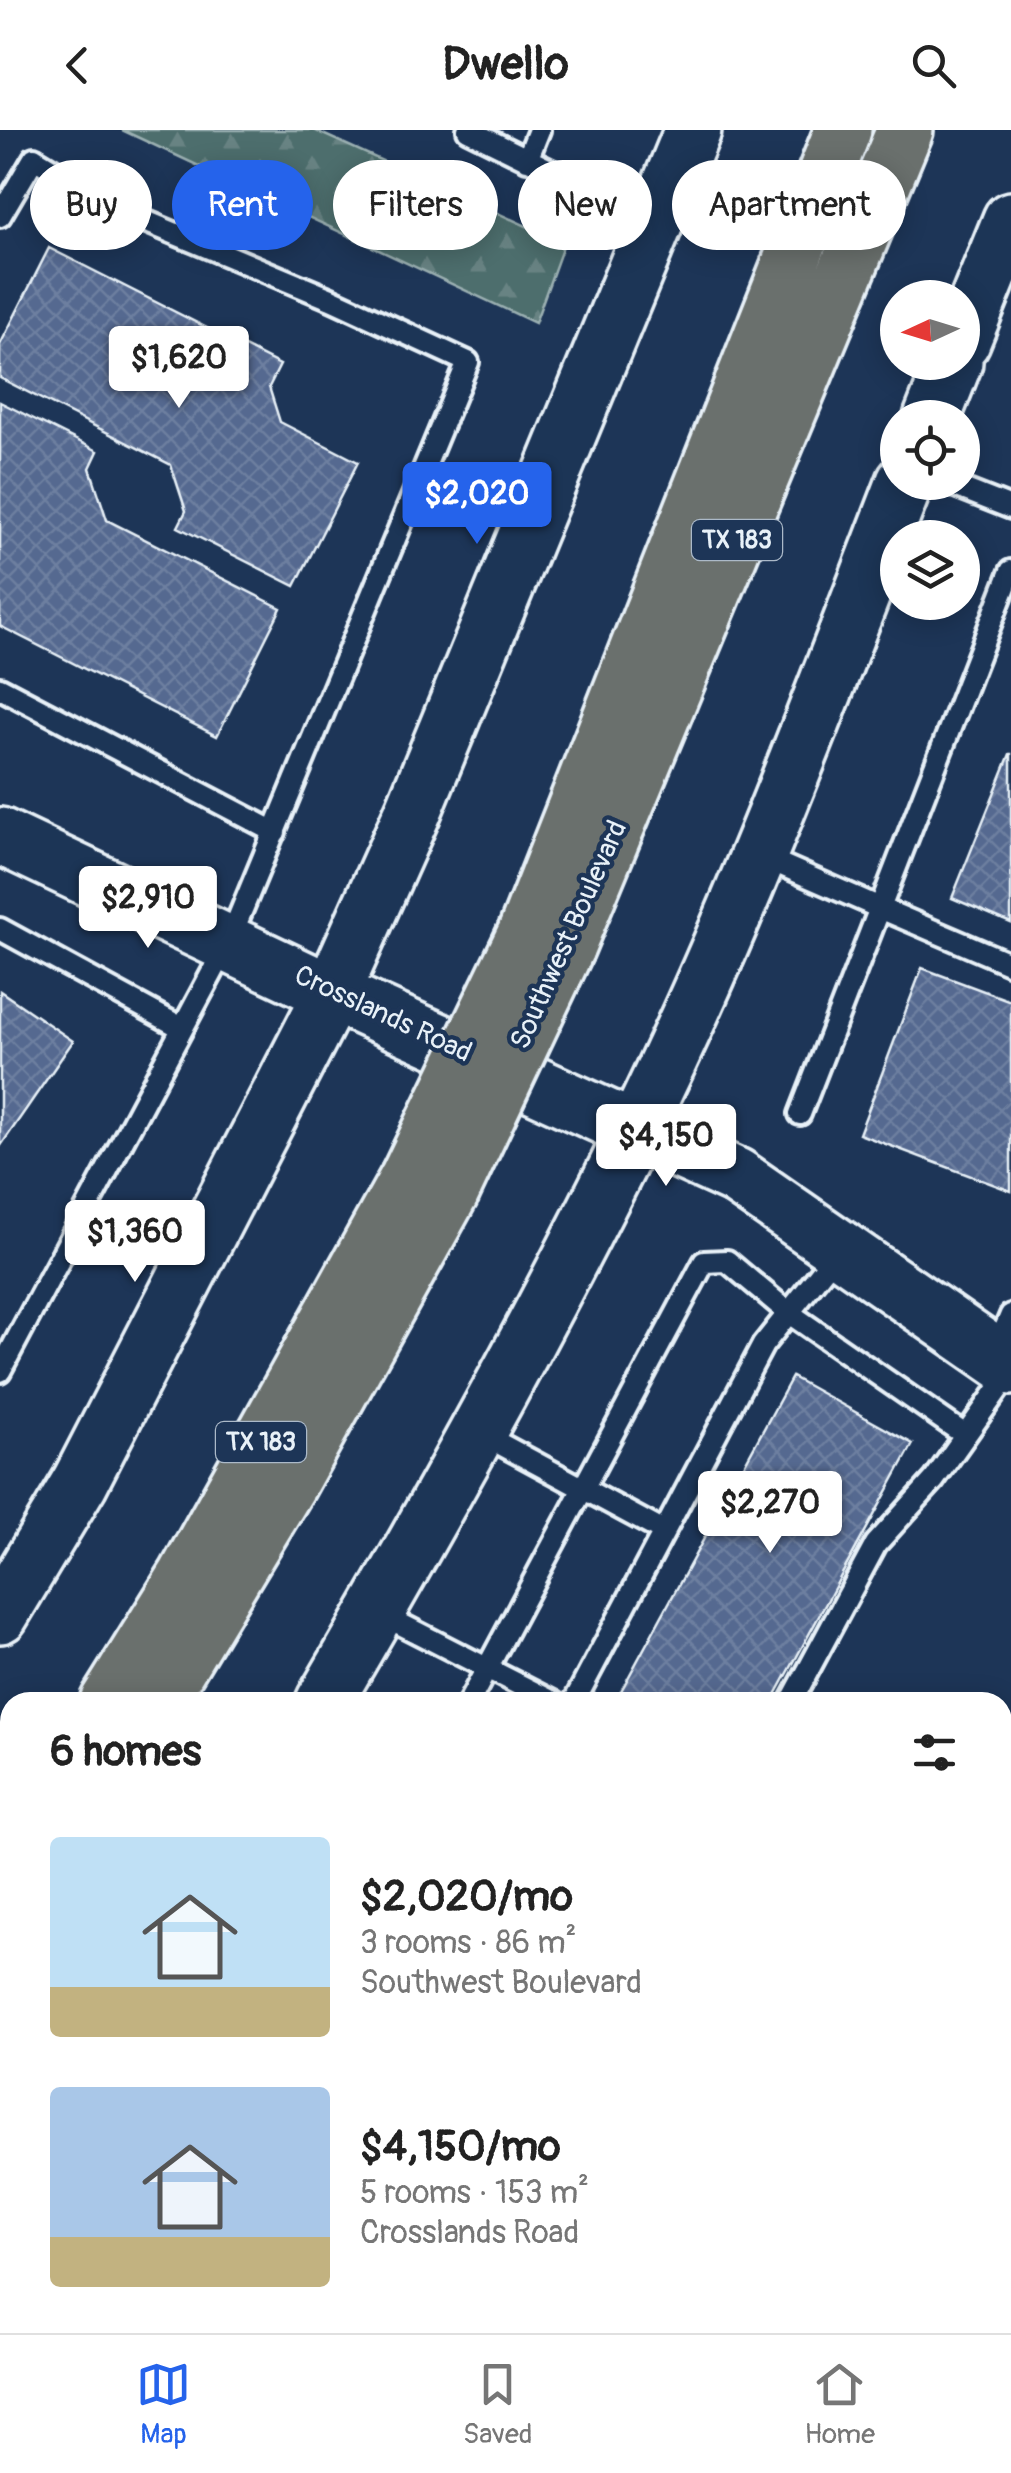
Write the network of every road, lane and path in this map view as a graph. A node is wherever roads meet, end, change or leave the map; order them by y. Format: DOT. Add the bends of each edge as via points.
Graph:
graph roads {
  1 [pos="468,130"];
  2 [pos="539,130"];
  3 [pos="693,130"];
  4 [pos="843,130"];
  5 [pos="905,130"];
  6 [pos="528,160"];
  7 [pos="0,216"];
  8 [pos="652,221"];
  9 [pos="656,223"];
  10 [pos="1006,248"];
  11 [pos="980,303"];
  12 [pos="980,496"];
  13 [pos="899,500"];
  14 [pos="1011,508"];
  15 [pos="1011,571"];
  16 [pos="0,688"];
  17 [pos="275,832"];
  18 [pos="0,836"];
  19 [pos="757,854"];
  20 [pos="880,908"];
  21 [pos="0,929"];
  22 [pos="229,941"];
  23 [pos="546,942"];
  24 [pos="1011,964"];
  25 [pos="332,994"];
  26 [pos="182,1028"];
  27 [pos="800,1114"];
  28 [pos="636,1128"];
  29 [pos="430,1185"];
  30 [pos="840,1248"];
  31 [pos="789,1313"];
  32 [pos="1007,1352"];
  33 [pos="0,1371"];
  34 [pos="478,1432"];
  35 [pos="966,1435"];
  36 [pos="582,1489"];
  37 [pos="664,1532"];
  38 [pos="377,1612"];
  39 [pos="0,1615"];
  40 [pos="486,1668"];
  41 [pos="114,1692"];
  42 [pos="163,1692"];
  43 [pos="330,1692"];
  44 [pos="474,1692"];
  45 [pos="533,1692"];
  46 [pos="579,1692"];
  47 [pos="796,1692"];
  1 -- 6 [label="lane"];
  2 -- 6 [label="lane"];
  3 -- 9 [label="main road"];
  4 -- 23 [label="highway, Southwest Boulevard / TX 183"];
  5 -- 23 [label="highway, Southwest Boulevard / TX 183"];
  7 -- 17 [label="lane" via="34,158 121,211 468,362"];
  8 -- 9 [label="lane"];
  9 -- 25 [label="main road" via="414,812"];
  10 -- 11 [label="main road"];
  12 -- 14 [label="lane"];
  13 -- 19 [label="main road"];
  15 -- 20 [label="lane"];
  16 -- 17 [label="lane"];
  17 -- 22 [label="lane"];
  18 -- 22 [label="main road, Crosslands Road"];
  19 -- 20 [label="lane"];
  19 -- 28 [label="main road"];
  20 -- 24 [label="lane"];
  20 -- 27 [label="lane"];
  21 -- 26 [label="lane"];
  22 -- 25 [label="main road, Crosslands Road"];
  22 -- 26 [label="lane"];
  23 -- 29 [label="highway, Southwest Boulevard / TX 183, bridge"];
  25 -- 28 [label="main road, Crosslands Road"];
  25 -- 39 [label="main road" via="80,1482"];
  26 -- 33 [label="lane"];
  28 -- 30 [label="main road, Crosslands Road" via="736,1176"];
  28 -- 34 [label="main road"];
  29 -- 41 [label="highway, Southwest Boulevard / TX 183"];
  29 -- 42 [label="highway, Southwest Boulevard / TX 183" via="289,1483"];
  30 -- 31 [label="lane"];
  30 -- 32 [label="main road, Crosslands Road"];
  31 -- 35 [label="lane"];
  31 -- 36 [label="lane" via="727,1261 704,1262"];
  31 -- 37 [label="lane" via="763,1345"];
  32 -- 35 [label="lane"];
  34 -- 36 [label="lane"];
  34 -- 38 [label="main road"];
  35 -- 47 [label="lane" via="876,1544"];
  36 -- 37 [label="lane"];
  36 -- 40 [label="lane"];
  37 -- 46 [label="lane"];
  38 -- 40 [label="lane"];
  38 -- 43 [label="main road"];
  40 -- 44 [label="lane"];
  40 -- 45 [label="lane"];
}
